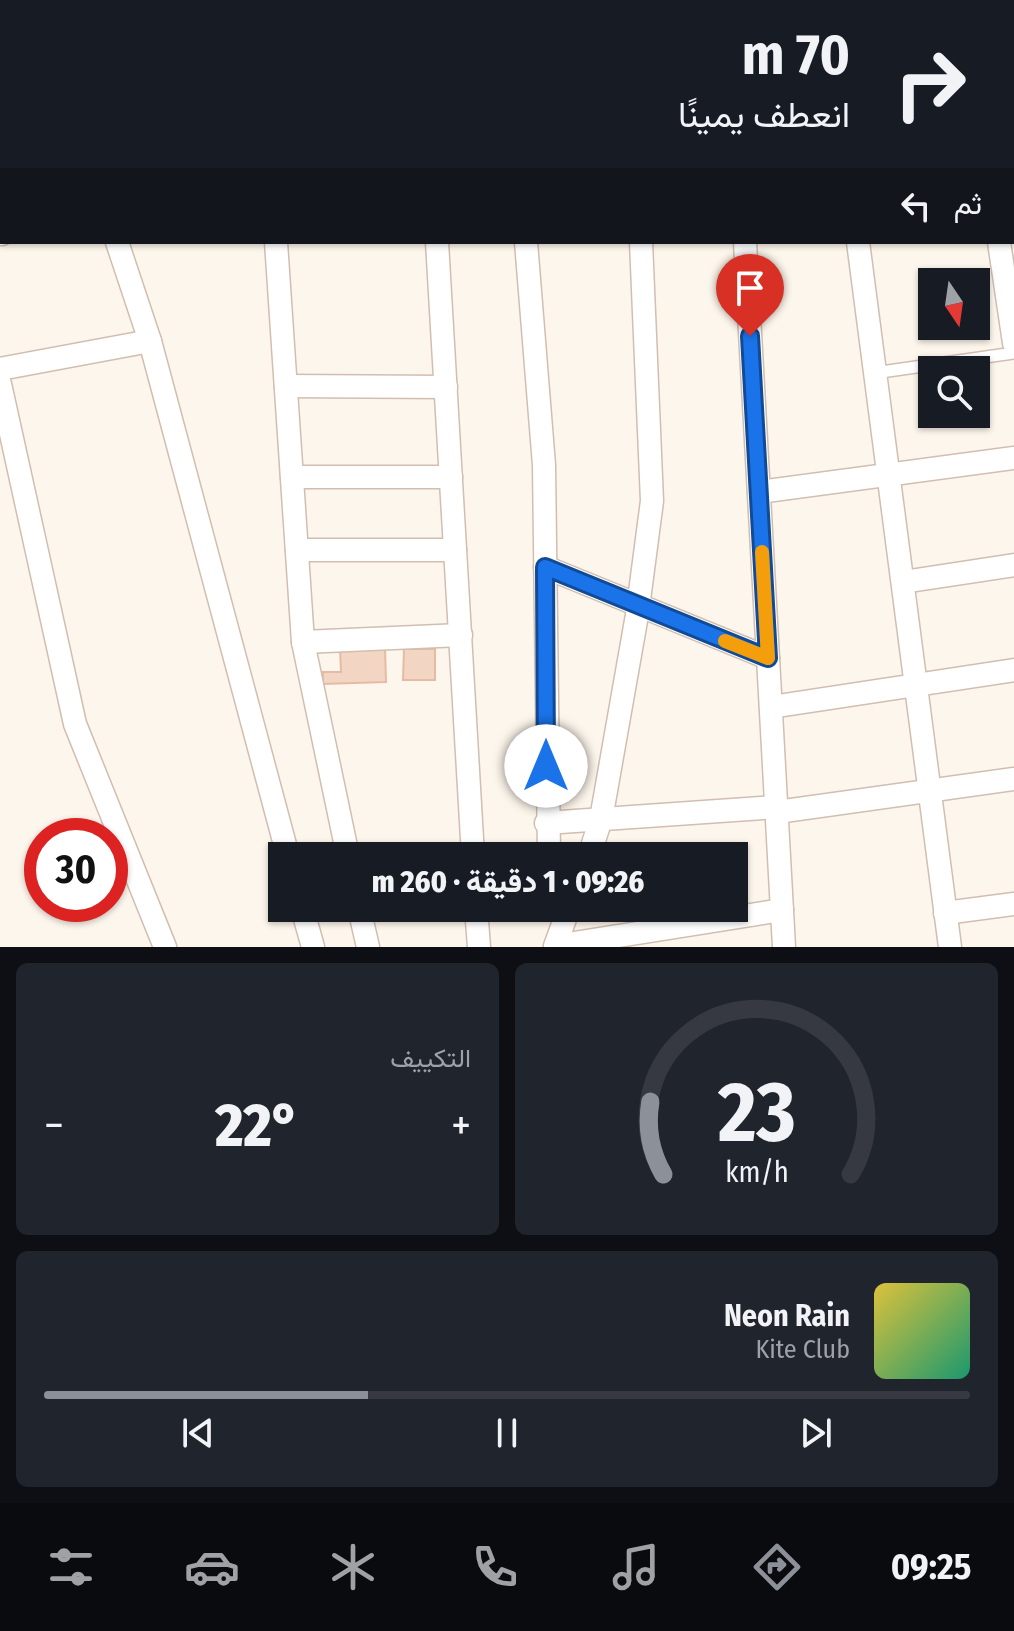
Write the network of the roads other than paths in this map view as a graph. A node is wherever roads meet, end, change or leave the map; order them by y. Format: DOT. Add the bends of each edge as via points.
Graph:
graph roads {
  1 [pos="118,244"];
  2 [pos="276,244"];
  3 [pos="437,244"];
  4 [pos="526,244"];
  5 [pos="641,244"];
  6 [pos="745,244"];
  7 [pos="858,244"];
  8 [pos="999,244"];
  9 [pos="150,341"];
  10 [pos="1014,343"];
  11 [pos="1014,353"];
  12 [pos="0,369"];
  13 [pos="874,373"];
  14 [pos="0,384"];
  15 [pos="286,386"];
  16 [pos="446,387"];
  17 [pos="1014,458"];
  18 [pos="887,476"];
  19 [pos="292,477"];
  20 [pos="451,477"];
  21 [pos="759,492"];
  22 [pos="297,550"];
  23 [pos="455,550"];
  24 [pos="1014,565"];
  25 [pos="545,567"];
  26 [pos="903,582"];
  27 [pos="638,605"];
  28 [pos="461,635"];
  29 [pos="303,642"];
  30 [pos="768,658"];
  31 [pos="1014,670"];
  32 [pos="916,684"];
  33 [pos="771,707"];
  34 [pos="1014,779"];
  35 [pos="930,791"];
  36 [pos="777,810"];
  37 [pos="601,819"];
  38 [pos="546,823"];
  39 [pos="284,842"];
  40 [pos="345,842"];
  41 [pos="472,842"];
  42 [pos="548,842"];
  43 [pos="594,842"];
  44 [pos="1014,904"];
  45 [pos="782,910"];
  46 [pos="945,913"];
  47 [pos="306,922"];
  48 [pos="362,922"];
  49 [pos="477,922"];
  50 [pos="552,922"];
  51 [pos="563,922"];
  52 [pos="552,946"];
  53 [pos="165,947"];
  54 [pos="313,947"];
  55 [pos="368,947"];
  56 [pos="479,947"];
  57 [pos="784,947"];
  58 [pos="950,947"];
  1 -- 9 [label="street"];
  2 -- 15 [label="street"];
  3 -- 16 [label="street"];
  4 -- 25 [label="street" via="544,465"];
  5 -- 27 [label="street" via="652,501"];
  6 -- 21 [label="street"];
  7 -- 13 [label="street"];
  8 -- 10 [label="street"];
  9 -- 12 [label="street"];
  9 -- 39 [label="street"];
  11 -- 13 [label="lane"];
  13 -- 18 [label="street"];
  14 -- 53 [label="street" via="75,724"];
  15 -- 16 [label="street"];
  15 -- 19 [label="street"];
  16 -- 20 [label="street"];
  17 -- 18 [label="street"];
  18 -- 21 [label="street"];
  18 -- 26 [label="street"];
  19 -- 20 [label="street"];
  19 -- 22 [label="street"];
  20 -- 23 [label="street"];
  21 -- 30 [label="street"];
  22 -- 23 [label="street"];
  22 -- 29 [label="street"];
  23 -- 28 [label="street"];
  24 -- 26 [label="street"];
  25 -- 27 [label="street"];
  25 -- 38 [label="street"];
  26 -- 32 [label="street"];
  27 -- 30 [label="street"];
  27 -- 37 [label="street"];
  28 -- 29 [label="street"];
  28 -- 41 [label="street"];
  29 -- 40 [label="street"];
  30 -- 33 [label="street"];
  31 -- 32 [label="street"];
  32 -- 33 [label="street"];
  32 -- 35 [label="street"];
  33 -- 36 [label="street"];
  34 -- 35 [label="street"];
  35 -- 36 [label="street"];
  35 -- 46 [label="street"];
  36 -- 37 [label="street"];
  36 -- 45 [label="street"];
  37 -- 38 [label="street"];
  37 -- 43 [label="street"];
  38 -- 42 [label="street"];
  44 -- 46 [label="street"];
  45 -- 52 [label="street"];
  45 -- 57 [label="street"];
  46 -- 58 [label="street"];
  47 -- 54 [label="street"];
  48 -- 55 [label="street"];
  49 -- 56 [label="street"];
  50 -- 52 [label="street"];
  51 -- 52 [label="street"];
}
